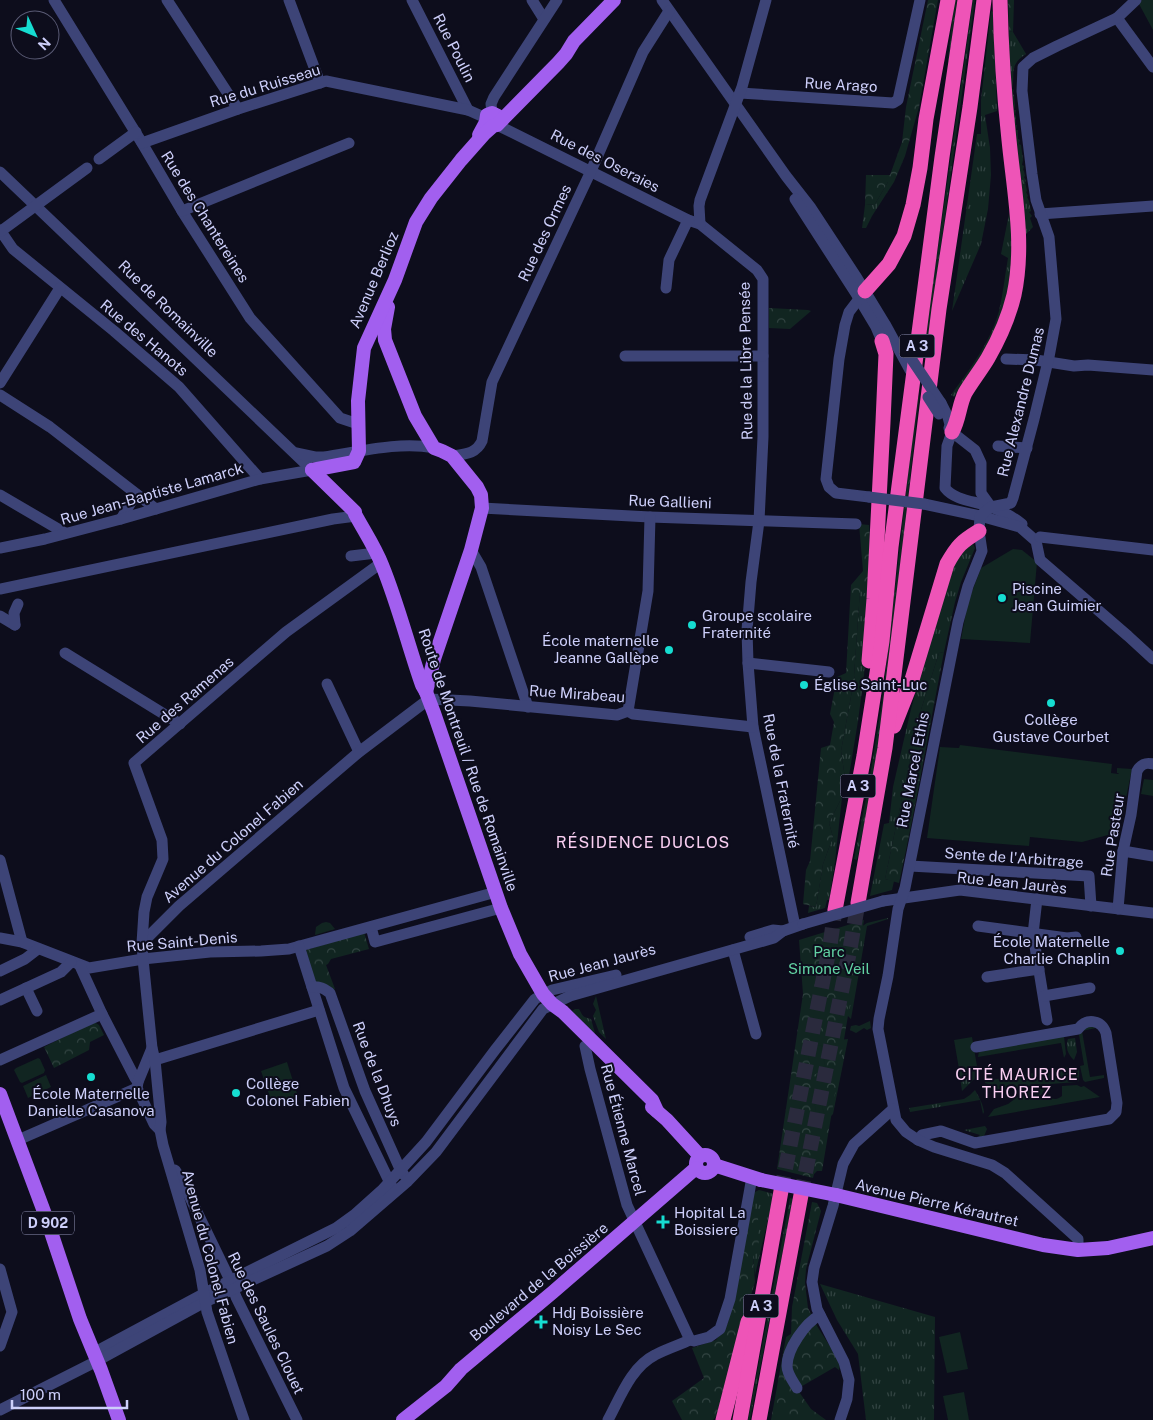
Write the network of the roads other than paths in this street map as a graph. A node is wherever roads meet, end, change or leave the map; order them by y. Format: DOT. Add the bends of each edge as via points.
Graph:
graph roads {
  1 [pos="54,0"];
  2 [pos="167,0"];
  3 [pos="289,0"];
  4 [pos="412,0"];
  5 [pos="532,0"];
  6 [pos="557,0"];
  7 [pos="614,0"];
  8 [pos="662,0"];
  9 [pos="766,0"];
  10 [pos="920,0"];
  11 [pos="948,0"];
  12 [pos="965,0"];
  13 [pos="984,0"];
  14 [pos="1000,0"];
  15 [pos="1136,0"];
  16 [pos="669,11"];
  17 [pos="545,18"];
  18 [pos="1117,18"];
  19 [pos="945,19"];
  20 [pos="1153,67"];
  21 [pos="320,83"];
  22 [pos="740,93"];
  23 [pos="735,106"];
  24 [pos="238,109"];
  25 [pos="468,110"];
  26 [pos="493,120"];
  27 [pos="136,132"];
  28 [pos="142,143"];
  29 [pos="349,143"];
  30 [pos="942,157"];
  31 [pos="99,159"];
  32 [pos="86,168"];
  33 [pos="590,171"];
  34 [pos="0,172"];
  35 [pos="36,205"];
  36 [pos="1153,206"];
  37 [pos="182,211"];
  38 [pos="1040,214"];
  39 [pos="688,220"];
  40 [pos="700,224"];
  41 [pos="0,231"];
  42 [pos="395,280"];
  43 [pos="60,288"];
  44 [pos="666,288"];
  45 [pos="862,296"];
  46 [pos="367,340"];
  47 [pos="385,340"];
  48 [pos="882,342"];
  49 [pos="901,353"];
  50 [pos="624,356"];
  51 [pos="764,356"];
  52 [pos="1006,359"];
  53 [pos="1047,362"];
  54 [pos="1153,370"];
  55 [pos="884,374"];
  56 [pos="0,383"];
  57 [pos="0,395"];
  58 [pos="940,408"];
  59 [pos="358,424"];
  60 [pos="952,432"];
  61 [pos="998,446"];
  62 [pos="434,448"];
  63 [pos="1027,448"];
  64 [pos="294,452"];
  65 [pos="452,456"];
  66 [pos="357,457"];
  67 [pos="312,470"];
  68 [pos="260,479"];
  69 [pos="944,488"];
  70 [pos="136,494"];
  71 [pos="0,495"];
  72 [pos="929,504"];
  73 [pos="991,507"];
  74 [pos="482,508"];
  75 [pos="156,509"];
  76 [pos="357,516"];
  77 [pos="650,517"];
  78 [pos="121,519"];
  79 [pos="759,520"];
  80 [pos="48,524"];
  81 [pos="856,524"];
  82 [pos="980,524"];
  83 [pos="66,533"];
  84 [pos="1040,537"];
  85 [pos="45,539"];
  86 [pos="0,548"];
  87 [pos="471,550"];
  88 [pos="1153,550"];
  89 [pos="379,558"];
  90 [pos="1040,560"];
  91 [pos="365,574"];
  92 [pos="0,589"];
  93 [pos="18,604"];
  94 [pos="0,616"];
  95 [pos="409,643"];
  96 [pos="438,647"];
  97 [pos="65,653"];
  98 [pos="1153,659"];
  99 [pos="748,662"];
  100 [pos="829,672"];
  101 [pos="327,684"];
  102 [pos="874,693"];
  103 [pos="428,696"];
  104 [pos="528,707"];
  105 [pos="628,711"];
  106 [pos="180,724"];
  107 [pos="752,727"];
  108 [pos="885,748"];
  109 [pos="359,752"];
  110 [pos="1153,764"];
  111 [pos="1124,851"];
  112 [pos="1153,856"];
  113 [pos="0,860"];
  114 [pos="910,866"];
  115 [pos="496,892"];
  116 [pos="902,898"];
  117 [pos="1037,899"];
  118 [pos="858,903"];
  119 [pos="1091,906"];
  120 [pos="501,908"];
  121 [pos="835,910"];
  122 [pos="1118,910"];
  123 [pos="1153,913"];
  124 [pos="799,925"];
  125 [pos="978,926"];
  126 [pos="370,927"];
  127 [pos="783,930"];
  128 [pos="1033,934"];
  129 [pos="1076,937"];
  130 [pos="0,938"];
  131 [pos="22,942"];
  132 [pos="142,944"];
  133 [pos="299,946"];
  134 [pos="38,949"];
  135 [pos="733,950"];
  136 [pos="143,959"];
  137 [pos="76,964"];
  138 [pos="1039,969"];
  139 [pos="0,971"];
  140 [pos="987,977"];
  141 [pos="312,987"];
  142 [pos="26,988"];
  143 [pos="1090,988"];
  144 [pos="1044,996"];
  145 [pos="548,999"];
  146 [pos="0,1000"];
  147 [pos="319,1010"];
  148 [pos="37,1011"];
  149 [pos="102,1014"];
  150 [pos="1047,1020"];
  151 [pos="756,1034"];
  152 [pos="586,1046"];
  153 [pos="976,1047"];
  154 [pos="152,1048"];
  155 [pos="0,1060"];
  156 [pos="155,1060"];
  157 [pos="138,1085"];
  158 [pos="0,1094"];
  159 [pos="894,1109"];
  160 [pos="658,1111"];
  161 [pos="159,1125"];
  162 [pos="18,1140"];
  163 [pos="918,1140"];
  164 [pos="168,1158"];
  165 [pos="698,1162"];
  166 [pos="400,1170"];
  167 [pos="757,1179"];
  168 [pos="389,1181"];
  169 [pos="408,1181"];
  170 [pos="780,1191"];
  171 [pos="395,1193"];
  172 [pos="801,1194"];
  173 [pos="836,1195"];
  174 [pos="634,1222"];
  175 [pos="1153,1238"];
  176 [pos="1078,1250"];
  177 [pos="0,1269"];
  178 [pos="231,1285"];
  179 [pos="204,1298"];
  180 [pos="761,1302"];
  181 [pos="820,1315"];
  182 [pos="826,1327"];
  183 [pos="690,1340"];
  184 [pos="0,1346"];
  185 [pos="95,1357"];
  186 [pos="797,1388"];
  187 [pos="0,1410"];
  188 [pos="405,1418"];
  189 [pos="119,1420"];
  190 [pos="244,1420"];
  191 [pos="296,1420"];
  192 [pos="608,1420"];
  193 [pos="723,1420"];
  194 [pos="740,1420"];
  195 [pos="759,1420"];
  196 [pos="840,1420"];
  197 [pos="844,1420"];
  1 -- 27 [label="street, Rue des Chantereines"];
  2 -- 24 [label="street"];
  3 -- 21 [label="street"];
  4 -- 25 [label="street, Rue Poulin"];
  5 -- 17 [label="street"];
  6 -- 17 [label="street"];
  7 -- 26 [label="main road" via="518,103"];
  8 -- 16 [label="street"];
  9 -- 22 [label="street"];
  10 -- 22 [label="street, Rue Arago" via="898,100 893,103"];
  11 -- 19 [label="highway"];
  12 -- 30 [label="highway, A 3"];
  13 -- 108 [label="highway, A 3" via="939,309"];
  14 -- 60 [label="highway" via="1018,221 1018,271 1014,296 999,336 965,393"];
  15 -- 18 [label="street"];
  16 -- 23 [label="street"];
  16 -- 33 [label="street, Rue des Ormes" via="643,52"];
  17 -- 26 [label="street" via="494,97 491,104"];
  18 -- 20 [label="street"];
  18 -- 38 [label="street, Rue Alexandre Dumas" via="1033,58 1023,67 1022,92"];
  19 -- 30 [label="highway" via="939,110 932,148"];
  19 -- 45 [label="highway" via="920,168 904,236 889,264"];
  21 -- 24 [label="street, Rue du Ruisseau"];
  21 -- 25 [label="street, Rue du Ruisseau" via="334,82"];
  22 -- 23 [label="street"];
  23 -- 40 [label="street" via="700,200"];
  23 -- 45 [label="street" via="811,208"];
  24 -- 28 [label="street, Rue du Ruisseau"];
  25 -- 26 [label="street, Rue du Ruisseau"];
  26 -- 33 [label="street, Rue des Oseraies"];
  26 -- 42 [label="main road, Avenue Berlioz" via="416,222"];
  27 -- 28 [label="street, Rue des Chantereines"];
  27 -- 31 [label="street"];
  28 -- 37 [label="street, Rue des Chantereines"];
  29 -- 37 [label="street"];
  30 -- 102 [label="highway, A 3"];
  32 -- 35 [label="street"];
  33 -- 39 [label="street, Rue des Oseraies"];
  33 -- 65 [label="street, Rue des Ormes" via="492,382 479,448 470,454"];
  34 -- 35 [label="street, Rue de Romainville"];
  35 -- 41 [label="street"];
  35 -- 64 [label="street, Rue de Romainville"];
  36 -- 38 [label="street"];
  37 -- 59 [label="street, Rue des Chantereines" via="250,318 340,418"];
  38 -- 53 [label="street, Rue Alexandre Dumas" via="1049,237 1056,319"];
  39 -- 40 [label="street, Rue des Oseraies"];
  39 -- 44 [label="street" via="669,260"];
  40 -- 51 [label="street, Rue de la Libre Pensée" via="757,270 763,279"];
  41 -- 43 [label="street, Rue des Hanots" via="13,249"];
  42 -- 46 [label="main road, Avenue Berlioz"];
  42 -- 47 [label="main road" via="384,329"];
  43 -- 56 [label="street"];
  43 -- 68 [label="street, Rue des Hanots" via="179,387"];
  45 -- 48 [label="street"];
  45 -- 49 [label="street" via="885,324"];
  45 -- 72 [label="street, bridge" via="849,312 845,325 826,479 836,493"];
  46 -- 47 [label="main road"];
  46 -- 59 [label="main road, Avenue Berlioz"];
  47 -- 62 [label="main road" via="415,416"];
  48 -- 55 [label="highway" via="886,354"];
  49 -- 55 [label="street"];
  49 -- 58 [label="street, bridge"];
  49 -- 58 [label="street, bridge"];
  50 -- 51 [label="street"];
  51 -- 79 [label="street, Rue de la Libre Pensée"];
  52 -- 53 [label="street"];
  53 -- 54 [label="street"];
  53 -- 63 [label="street, Rue Alexandre Dumas"];
  55 -- 102 [label="highway" via="868,678"];
  57 -- 70 [label="street" via="50,427"];
  58 -- 60 [label="street" via="948,417"];
  59 -- 66 [label="main road, Avenue Berlioz"];
  60 -- 69 [label="street" via="947,446"];
  60 -- 73 [label="street" via="976,450 981,463 981,493"];
  61 -- 63 [label="street"];
  62 -- 65 [label="main road"];
  62 -- 66 [label="street" via="383,447"];
  63 -- 73 [label="street, Rue Alexandre Dumas" via="1011,503"];
  64 -- 66 [label="street" via="324,458"];
  64 -- 67 [label="street, Rue de Romainville"];
  65 -- 74 [label="main road" via="477,487"];
  66 -- 67 [label="main road"];
  67 -- 68 [label="street, Rue Jean-Baptiste Lamarck"];
  67 -- 76 [label="main road"];
  68 -- 75 [label="street, Rue Jean-Baptiste Lamarck"];
  69 -- 72 [label="street"];
  69 -- 73 [label="street" via="952,495"];
  70 -- 75 [label="street"];
  70 -- 78 [label="street"];
  71 -- 80 [label="street"];
  72 -- 82 [label="street" via="966,514"];
  73 -- 82 [label="street"];
  73 -- 84 [label="street" via="1014,518"];
  74 -- 77 [label="street, Rue Gallieni"];
  74 -- 87 [label="main road"];
  75 -- 78 [label="street, Rue Jean-Baptiste Lamarck"];
  76 -- 89 [label="main road, Route de Montreuil / Rue de Romainville"];
  76 -- 92 [label="street"];
  77 -- 79 [label="street, Rue Gallieni"];
  77 -- 105 [label="street" via="648,591"];
  78 -- 83 [label="street, Rue Jean-Baptiste Lamarck"];
  79 -- 81 [label="street, Rue Gallieni"];
  79 -- 99 [label="street, Rue de la Fraternité" via="748,620"];
  80 -- 83 [label="street"];
  80 -- 85 [label="street"];
  82 -- 90 [label="street" via="1020,527 1036,541"];
  82 -- 108 [label="highway" via="955,549 947,564 911,683"];
  82 -- 114 [label="street, Rue Marcel Ethis" via="982,551 958,622"];
  83 -- 85 [label="street, Rue Jean-Baptiste Lamarck"];
  84 -- 88 [label="street"];
  84 -- 90 [label="street"];
  85 -- 86 [label="street, Rue Jean-Baptiste Lamarck"];
  87 -- 96 [label="main road"];
  87 -- 104 [label="street" via="481,566"];
  89 -- 91 [label="street, Rue des Ramenas"];
  89 -- 91 [label="street" via="351,556"];
  89 -- 95 [label="main road, Route de Montreuil / Rue de Romainville"];
  90 -- 98 [label="street"];
  91 -- 106 [label="street, Rue des Ramenas" via="286,632"];
  93 -- 94 [label="street" via="14,613 15,625"];
  95 -- 96 [label="main road" via="423,653"];
  95 -- 103 [label="main road, Route de Montreuil / Rue de Romainville"];
  96 -- 103 [label="main road"];
  97 -- 106 [label="street"];
  99 -- 100 [label="street"];
  99 -- 107 [label="street, Rue de la Fraternité"];
  101 -- 109 [label="street"];
  102 -- 121 [label="highway, A 3"];
  103 -- 104 [label="street, Rue Mirabeau"];
  103 -- 109 [label="street, Avenue du Colonel Fabien"];
  103 -- 115 [label="main road, Route de Montreuil / Rue de Romainville"];
  104 -- 105 [label="street, Rue Mirabeau" via="617,715"];
  105 -- 107 [label="street, Rue Mirabeau"];
  106 -- 132 [label="street, Rue des Ramenas" via="134,763 162,840 163,859 147,897"];
  107 -- 124 [label="street, Rue de la Fraternité"];
  108 -- 118 [label="highway, A 3"];
  109 -- 132 [label="street, Avenue du Colonel Fabien" via="179,906"];
  110 -- 111 [label="street, Rue Pasteur" via="1146,762 1137,771"];
  111 -- 112 [label="street"];
  111 -- 122 [label="street, Rue Pasteur"];
  113 -- 131 [label="street"];
  114 -- 116 [label="street, Rue Marcel Ethis"];
  114 -- 119 [label="street, Sente de l'Arbitrage" via="1089,876"];
  115 -- 120 [label="main road, Route de Montreuil / Rue de Romainville"];
  115 -- 126 [label="street, Rue Saint-Denis"];
  116 -- 117 [label="street, Rue Jean Jaurès" via="960,890"];
  116 -- 124 [label="street, Rue Jean Jaurès, bridge"];
  116 -- 159 [label="street, Rue Marcel Ethis" via="878,1029"];
  117 -- 119 [label="street, Rue Jean Jaurès"];
  117 -- 128 [label="street"];
  119 -- 122 [label="street, Rue Jean Jaurès"];
  120 -- 126 [label="street" via="375,942"];
  120 -- 145 [label="main road, Route de Montreuil / Rue de Romainville" via="520,954"];
  122 -- 123 [label="street, Rue Jean Jaurès"];
  124 -- 127 [label="street, Rue Jean Jaurès"];
  125 -- 128 [label="street"];
  126 -- 133 [label="street, Rue Saint-Denis"];
  127 -- 135 [label="street, Rue Jean Jaurès" via="774,938"];
  127 -- 145 [label="street, Rue Jean Jaurès" via="773,930 670,961 552,990"];
  128 -- 129 [label="street"];
  128 -- 138 [label="street"];
  130 -- 131 [label="street, Rue Saint-Denis"];
  131 -- 134 [label="street, Rue Saint-Denis"];
  132 -- 136 [label="street, Avenue du Colonel Fabien"];
  133 -- 136 [label="street, Rue Saint-Denis"];
  133 -- 141 [label="street, Rue de la Dhuys"];
  134 -- 137 [label="street, Rue Saint-Denis"];
  134 -- 139 [label="street"];
  135 -- 145 [label="street, Rue Jean Jaurès" via="570,996"];
  135 -- 151 [label="street"];
  136 -- 137 [label="street, Rue Saint-Denis" via="88,968"];
  136 -- 154 [label="street, Avenue du Colonel Fabien"];
  137 -- 142 [label="street"];
  137 -- 149 [label="street"];
  138 -- 140 [label="street"];
  138 -- 144 [label="street"];
  141 -- 147 [label="street, Rue de la Dhuys"];
  141 -- 166 [label="street, Rue de la Dhuys" via="324,988 330,994 365,1091"];
  142 -- 146 [label="street"];
  142 -- 148 [label="street"];
  143 -- 144 [label="street"];
  144 -- 150 [label="street"];
  145 -- 152 [label="main road, Route de Montreuil / Rue de Romainville" via="556,1017"];
  145 -- 160 [label="main road" via="652,1100"];
  145 -- 166 [label="street" via="534,999 426,1142"];
  145 -- 169 [label="street" via="442,1145"];
  147 -- 156 [label="street"];
  147 -- 168 [label="street, Rue de la Dhuys" via="344,1088"];
  149 -- 155 [label="street"];
  149 -- 157 [label="street"];
  152 -- 160 [label="main road, Route de Montreuil / Rue de Romainville"];
  152 -- 174 [label="street, Rue Étienne Marcel"];
  153 -- 163 [label="street" via="1078,1029 1086,1022 1096,1022 1106,1033 1116,1112 1109,1118 975,1142 941,1131"];
  154 -- 156 [label="street, Avenue du Colonel Fabien"];
  154 -- 157 [label="street, Avenue du Colonel Fabien"];
  156 -- 161 [label="street, Avenue du Colonel Fabien"];
  157 -- 161 [label="street, Avenue du Colonel Fabien"];
  157 -- 162 [label="street"];
  158 -- 162 [label="main road, D 902"];
  159 -- 163 [label="street, Rue Marcel Ethis" via="896,1120"];
  159 -- 173 [label="street" via="854,1144 843,1164"];
  160 -- 165 [label="main road"];
  161 -- 164 [label="street, Avenue du Colonel Fabien"];
  162 -- 185 [label="main road, D 902"];
  163 -- 176 [label="street, Rue Marcel Ethis" via="1005,1173 1078,1239"];
  164 -- 178 [label="street, Rue des Saules Clouet"];
  164 -- 179 [label="street, Avenue du Colonel Fabien" via="200,1270"];
  165 -- 167 [label="main road, Avenue Pierre Kérautret" via="708,1155 714,1165"];
  165 -- 174 [label="main road, Boulevard de la Boissière"];
  166 -- 168 [label="street"];
  166 -- 169 [label="street, Rue de la Dhuys"];
  167 -- 173 [label="main road, Avenue Pierre Kérautret, bridge"];
  167 -- 183 [label="street" via="730,1299 720,1329 708,1337"];
  168 -- 171 [label="street, Rue de la Dhuys"];
  168 -- 178 [label="street" via="336,1228"];
  169 -- 171 [label="street"];
  170 -- 180 [label="highway, A 3"];
  171 -- 178 [label="street" via="327,1246"];
  172 -- 195 [label="highway, A 3"];
  173 -- 176 [label="main road, Avenue Pierre Kérautret" via="1042,1245"];
  173 -- 181 [label="street" via="812,1282"];
  174 -- 183 [label="street, Rue Étienne Marcel"];
  174 -- 188 [label="main road, Boulevard de la Boissière"];
  175 -- 176 [label="main road, Avenue Pierre Kérautret" via="1108,1248"];
  177 -- 184 [label="street" via="12,1312"];
  178 -- 179 [label="street"];
  178 -- 191 [label="street, Rue des Saules Clouet"];
  179 -- 185 [label="street"];
  179 -- 190 [label="street, Avenue du Colonel Fabien"];
  180 -- 193 [label="highway" via="748,1322"];
  180 -- 194 [label="highway, A 3"];
  181 -- 182 [label="street"];
  181 -- 186 [label="street" via="796,1338 790,1353 788,1372"];
  182 -- 196 [label="street" via="844,1362 849,1380"];
  182 -- 197 [label="street" via="839,1339 849,1360 853,1380"];
  183 -- 192 [label="street" via="654,1355 642,1364"];
  185 -- 187 [label="street"];
  185 -- 189 [label="main road, D 902"];
}
